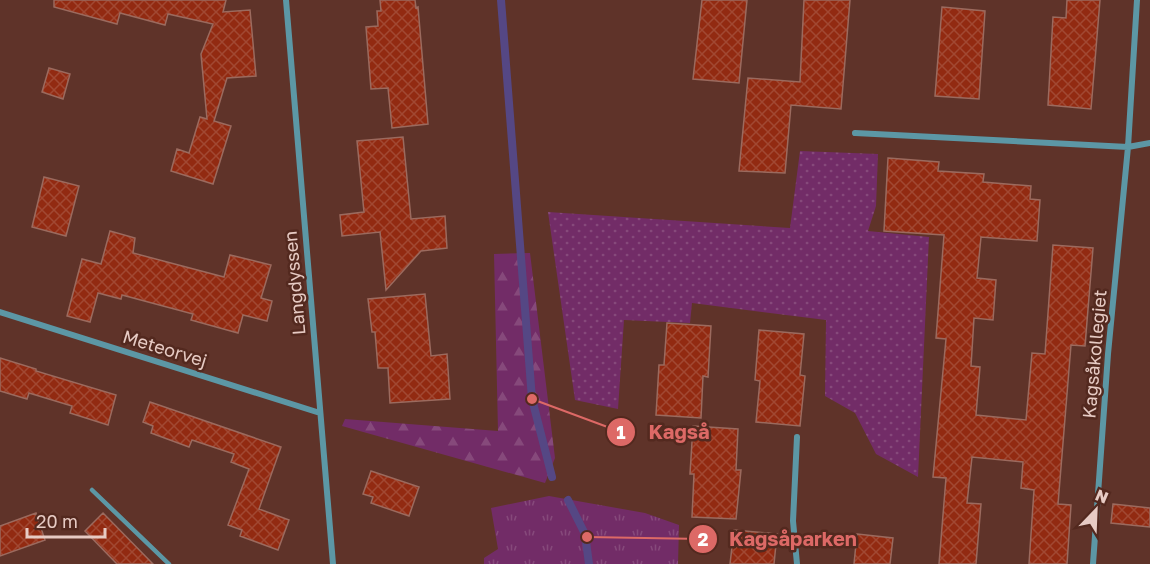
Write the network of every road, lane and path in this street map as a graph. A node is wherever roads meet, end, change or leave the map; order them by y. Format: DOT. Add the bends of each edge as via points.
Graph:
graph roads {
  1 [pos="286,0"];
  2 [pos="1137,0"];
  3 [pos="855,134"];
  4 [pos="1150,144"];
  5 [pos="1128,147"];
  6 [pos="0,312"];
  7 [pos="321,412"];
  8 [pos="797,437"];
  9 [pos="92,490"];
  10 [pos="169,564"];
  11 [pos="333,564"];
  12 [pos="797,564"];
  13 [pos="1093,564"];
  1 -- 7 [label="street, Langdyssen"];
  2 -- 5 [label="street, Kagsåkollegiet"];
  3 -- 5 [label="street"];
  4 -- 5 [label="street"];
  5 -- 13 [label="street, Kagsåkollegiet"];
  6 -- 7 [label="street, Meteorvej"];
  7 -- 11 [label="street, Langdyssen"];
  8 -- 12 [label="street" via="792,521"];
  9 -- 10 [label="lane"];
}
